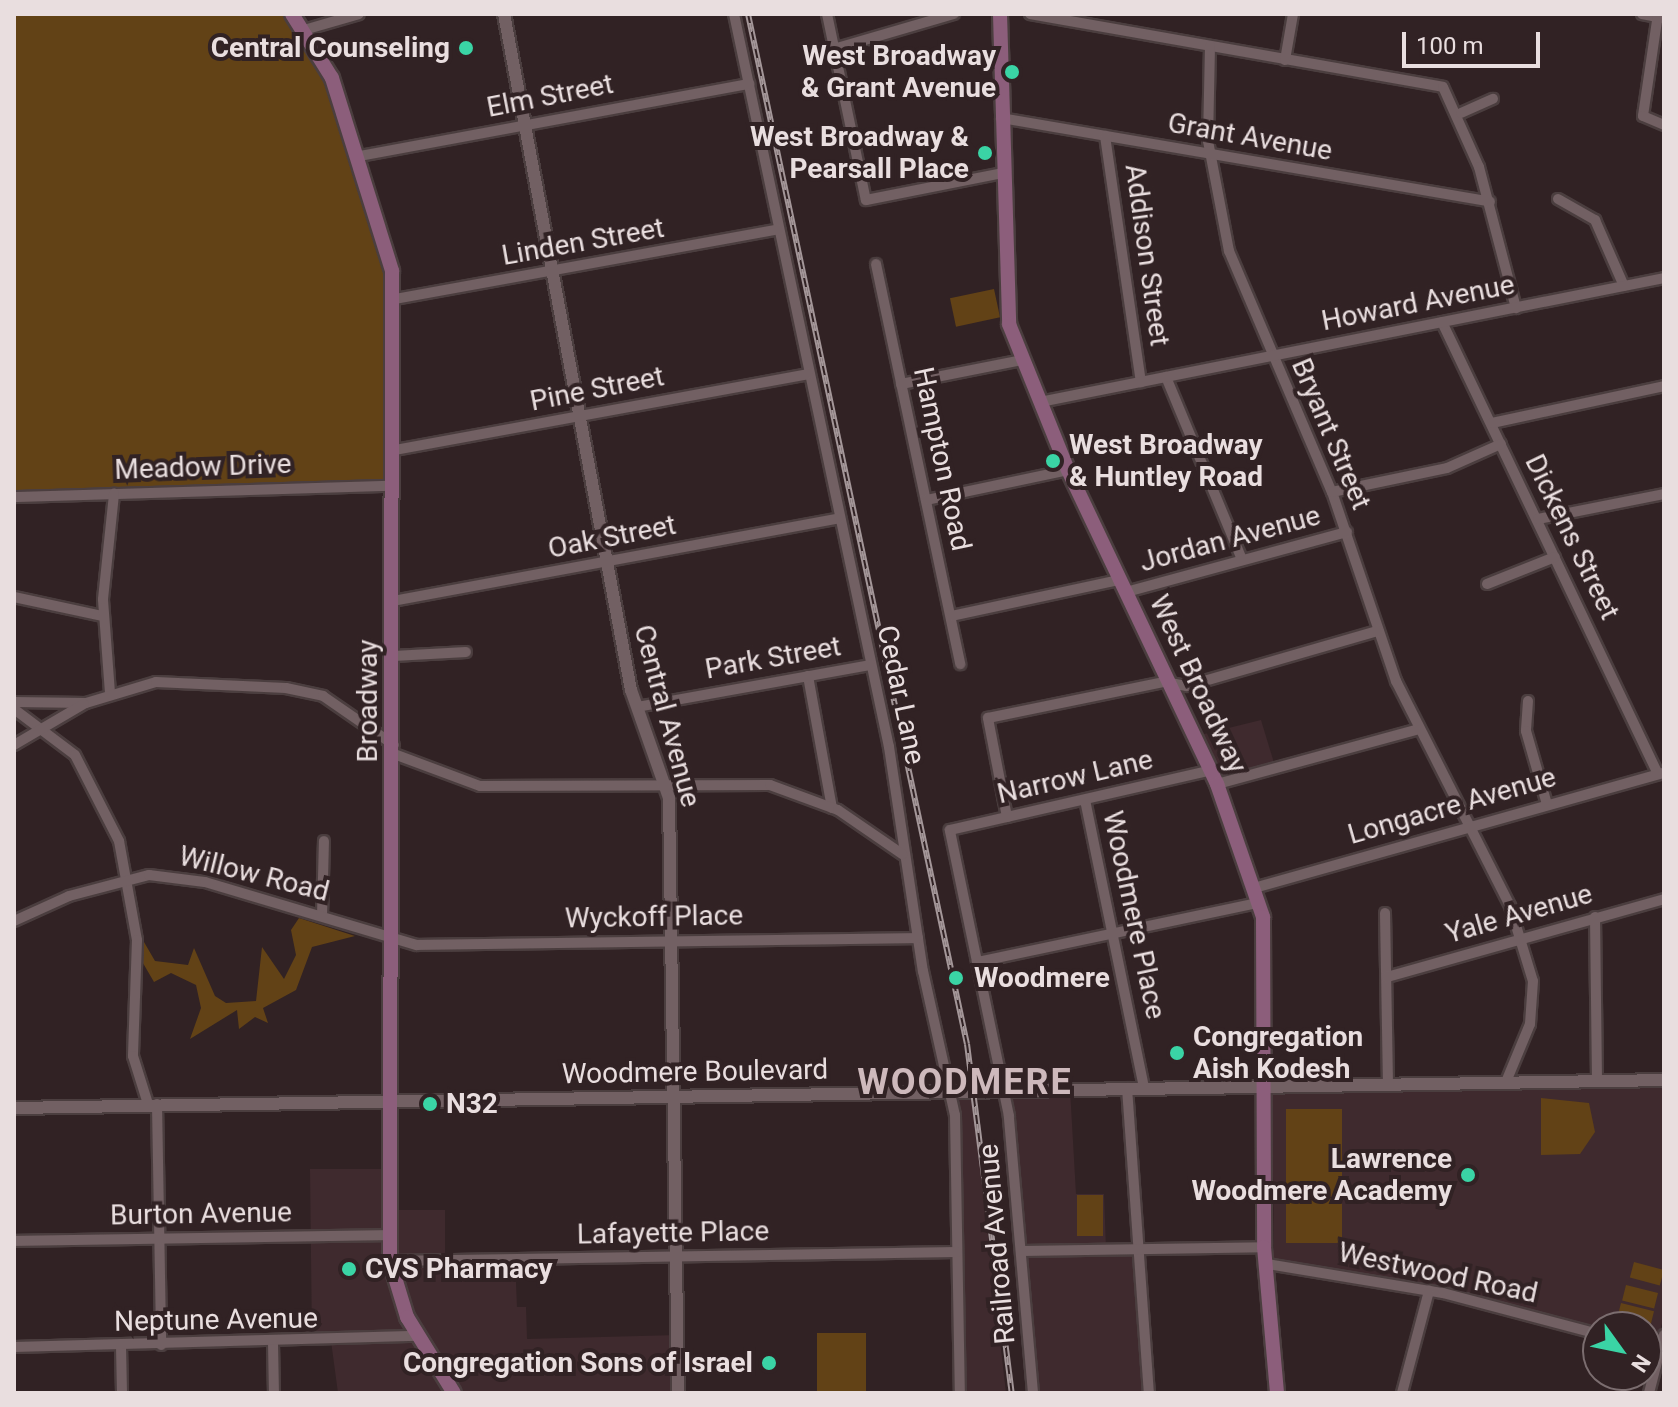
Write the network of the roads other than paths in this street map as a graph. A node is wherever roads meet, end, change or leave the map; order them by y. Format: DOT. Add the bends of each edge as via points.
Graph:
graph roads {
  1 [pos="292,14"];
  2 [pos="359,14"];
  3 [pos="504,14"];
  4 [pos="734,14"];
  5 [pos="827,14"];
  6 [pos="954,14"];
  7 [pos="1000,14"];
  8 [pos="1030,14"];
  9 [pos="1293,14"];
  10 [pos="1642,14"];
  11 [pos="1660,16"];
  12 [pos="304,30"];
  13 [pos="1210,46"];
  14 [pos="834,49"];
  15 [pos="1285,60"];
  16 [pos="749,84"];
  17 [pos="1493,99"];
  18 [pos="1461,113"];
  19 [pos="1001,118"];
  20 [pos="525,125"];
  21 [pos="1664,125"];
  22 [pos="1105,136"];
  23 [pos="1211,154"];
  24 [pos="360,156"];
  25 [pos="1002,173"];
  26 [pos="1558,199"];
  27 [pos="1490,202"];
  28 [pos="779,229"];
  29 [pos="876,264"];
  30 [pos="552,271"];
  31 [pos="1664,278"];
  32 [pos="1624,286"];
  33 [pos="395,299"];
  34 [pos="1516,308"];
  35 [pos="1442,322"];
  36 [pos="1271,356"];
  37 [pos="1022,360"];
  38 [pos="808,374"];
  39 [pos="1166,377"];
  40 [pos="1141,382"];
  41 [pos="901,384"];
  42 [pos="1664,386"];
  43 [pos="1040,402"];
  44 [pos="579,417"];
  45 [pos="1492,423"];
  46 [pos="1501,444"];
  47 [pos="395,450"];
  48 [pos="1068,470"];
  49 [pos="394,486"];
  50 [pos="1332,492"];
  51 [pos="114,494"];
  52 [pos="1664,494"];
  53 [pos="14,497"];
  54 [pos="926,500"];
  55 [pos="839,518"];
  56 [pos="1538,519"];
  57 [pos="1347,532"];
  58 [pos="1555,557"];
  59 [pos="1242,560"];
  60 [pos="606,562"];
  61 [pos="1487,584"];
  62 [pos="1123,586"];
  63 [pos="14,597"];
  64 [pos="393,601"];
  65 [pos="103,616"];
  66 [pos="951,616"];
  67 [pos="1378,631"];
  68 [pos="466,652"];
  69 [pos="394,656"];
  70 [pos="960,664"];
  71 [pos="870,665"];
  72 [pos="808,676"];
  73 [pos="1170,685"];
  74 [pos="110,693"];
  75 [pos="1528,701"];
  76 [pos="14,702"];
  77 [pos="86,703"];
  78 [pos="637,707"];
  79 [pos="14,709"];
  80 [pos="47,728"];
  81 [pos="1416,730"];
  82 [pos="14,745"];
  83 [pos="394,750"];
  84 [pos="1661,773"];
  85 [pos="1214,777"];
  86 [pos="665,784"];
  87 [pos="1085,800"];
  88 [pos="1547,804"];
  89 [pos="832,808"];
  90 [pos="1007,817"];
  91 [pos="1467,826"];
  92 [pos="950,830"];
  93 [pos="324,841"];
  94 [pos="902,854"];
  95 [pos="125,881"];
  96 [pos="1254,888"];
  97 [pos="1664,899"];
  98 [pos="1258,903"];
  99 [pos="1385,913"];
  100 [pos="322,916"];
  101 [pos="1595,917"];
  102 [pos="14,921"];
  103 [pos="1113,933"];
  104 [pos="392,937"];
  105 [pos="918,938"];
  106 [pos="1520,938"];
  107 [pos="671,941"];
  108 [pos="977,962"];
  109 [pos="1387,977"];
  110 [pos="1664,1080"];
  111 [pos="1597,1081"];
  112 [pos="1506,1082"];
  113 [pos="1388,1084"];
  114 [pos="1266,1086"];
  115 [pos="1127,1088"];
  116 [pos="1144,1088"];
  117 [pos="950,1092"];
  118 [pos="1003,1092"];
  119 [pos="674,1096"];
  120 [pos="390,1101"];
  121 [pos="152,1104"];
  122 [pos="14,1108"];
  123 [pos="389,1235"];
  124 [pos="159,1239"];
  125 [pos="14,1241"];
  126 [pos="1264,1247"];
  127 [pos="1140,1249"];
  128 [pos="1022,1251"];
  129 [pos="957,1252"];
  130 [pos="676,1256"];
  131 [pos="390,1261"];
  132 [pos="1267,1264"];
  133 [pos="1429,1291"];
  134 [pos="1582,1330"];
  135 [pos="418,1336"];
  136 [pos="273,1343"];
  137 [pos="161,1345"];
  138 [pos="121,1346"];
  139 [pos="14,1347"];
  140 [pos="122,1393"];
  141 [pos="274,1393"];
  142 [pos="454,1393"];
  143 [pos="678,1393"];
  144 [pos="960,1393"];
  145 [pos="1033,1393"];
  146 [pos="1149,1393"];
  147 [pos="1277,1393"];
  148 [pos="1402,1393"];
  1 -- 12 [label="main road, Broadway"];
  2 -- 12 [label="street"];
  3 -- 20 [label="street, Central Avenue"];
  4 -- 16 [label="street, Cedar Lane"];
  5 -- 14 [label="street"];
  6 -- 14 [label="street"];
  7 -- 19 [label="main road, West Broadway"];
  8 -- 13 [label="street"];
  9 -- 15 [label="street"];
  10 -- 11 [label="street"];
  11 -- 21 [label="street" via="1643,104 1646,120"];
  12 -- 24 [label="main road, Broadway" via="332,78"];
  13 -- 15 [label="street"];
  13 -- 23 [label="street, Bryant Street"];
  14 -- 25 [label="street" via="866,200"];
  15 -- 18 [label="street" via="1443,87"];
  16 -- 20 [label="street, Elm Street"];
  16 -- 28 [label="street, Cedar Lane"];
  17 -- 18 [label="street"];
  18 -- 27 [label="street"];
  19 -- 22 [label="street, Grant Avenue"];
  19 -- 25 [label="main road, West Broadway"];
  20 -- 24 [label="street, Elm Street"];
  20 -- 30 [label="street, Central Avenue"];
  22 -- 23 [label="street, Grant Avenue"];
  22 -- 40 [label="street, Addison Street"];
  23 -- 27 [label="street, Grant Avenue"];
  23 -- 36 [label="street, Bryant Street" via="1229,251"];
  24 -- 33 [label="main road, Broadway" via="382,223"];
  25 -- 37 [label="main road, West Broadway" via="1003,289"];
  26 -- 32 [label="street" via="1595,220"];
  27 -- 34 [label="street"];
  28 -- 30 [label="street, Linden Street"];
  28 -- 38 [label="street, Cedar Lane"];
  29 -- 41 [label="street, Hampton Road"];
  30 -- 33 [label="street, Linden Street"];
  30 -- 44 [label="street, Central Avenue"];
  31 -- 32 [label="street, Howard Avenue"];
  32 -- 34 [label="street, Howard Avenue"];
  33 -- 47 [label="main road, Broadway"];
  34 -- 35 [label="street, Howard Avenue"];
  35 -- 36 [label="street, Howard Avenue"];
  35 -- 45 [label="street, Dickens Street"];
  36 -- 39 [label="street, Howard Avenue"];
  36 -- 50 [label="street, Bryant Street"];
  37 -- 41 [label="street"];
  37 -- 43 [label="main road, West Broadway"];
  38 -- 44 [label="street, Pine Street"];
  38 -- 55 [label="street, Cedar Lane"];
  39 -- 40 [label="street, Howard Avenue"];
  39 -- 59 [label="street, Addison Street"];
  40 -- 43 [label="street, Howard Avenue"];
  41 -- 54 [label="street, Hampton Road"];
  42 -- 45 [label="street"];
  43 -- 48 [label="main road, West Broadway"];
  44 -- 47 [label="street, Pine Street"];
  44 -- 60 [label="street, Central Avenue"];
  45 -- 46 [label="street, Dickens Street"];
  46 -- 50 [label="street" via="1447,468"];
  46 -- 56 [label="street, Dickens Street"];
  47 -- 49 [label="main road, Broadway"];
  48 -- 54 [label="street"];
  48 -- 62 [label="main road, West Broadway"];
  49 -- 51 [label="street, Meadow Drive"];
  49 -- 64 [label="main road, Broadway"];
  50 -- 57 [label="street, Bryant Street"];
  51 -- 53 [label="street, Meadow Drive"];
  51 -- 65 [label="street"];
  52 -- 56 [label="street"];
  54 -- 66 [label="street, Hampton Road"];
  55 -- 60 [label="street, Oak Street"];
  55 -- 71 [label="street, Cedar Lane"];
  56 -- 58 [label="street, Dickens Street"];
  57 -- 59 [label="street, Jordan Avenue"];
  57 -- 67 [label="street, Bryant Street"];
  58 -- 61 [label="street"];
  58 -- 84 [label="street, Dickens Street"];
  59 -- 62 [label="street, Jordan Avenue"];
  60 -- 64 [label="street, Oak Street"];
  60 -- 78 [label="street, Central Avenue"];
  62 -- 66 [label="street, Jordan Avenue"];
  62 -- 73 [label="main road, West Broadway"];
  63 -- 65 [label="street"];
  64 -- 69 [label="main road, Broadway"];
  65 -- 74 [label="street"];
  66 -- 70 [label="street, Hampton Road"];
  67 -- 73 [label="street"];
  67 -- 81 [label="street, Bryant Street"];
  68 -- 69 [label="street"];
  69 -- 83 [label="main road, Broadway"];
  71 -- 72 [label="street, Park Street"];
  71 -- 94 [label="street, Cedar Lane" via="901,815"];
  72 -- 78 [label="street, Park Street"];
  72 -- 89 [label="street"];
  73 -- 85 [label="main road, West Broadway"];
  73 -- 90 [label="street" via="988,718"];
  74 -- 77 [label="street"];
  74 -- 83 [label="street" via="156,682 306,691 340,706"];
  75 -- 88 [label="street" via="1526,731"];
  76 -- 77 [label="street"];
  77 -- 80 [label="street"];
  78 -- 86 [label="street, Central Avenue"];
  79 -- 80 [label="street"];
  80 -- 82 [label="street"];
  80 -- 95 [label="street" via="99,792 119,841"];
  81 -- 85 [label="street, Narrow Lane"];
  81 -- 91 [label="street, Bryant Street"];
  83 -- 86 [label="street" via="480,786"];
  83 -- 104 [label="main road, Broadway"];
  84 -- 88 [label="street, Longacre Avenue"];
  85 -- 87 [label="street, Narrow Lane"];
  85 -- 96 [label="main road, West Broadway"];
  86 -- 89 [label="street" via="752,781"];
  86 -- 107 [label="street, Central Avenue"];
  87 -- 90 [label="street, Narrow Lane"];
  87 -- 103 [label="street, Woodmere Place"];
  88 -- 91 [label="street, Longacre Avenue"];
  89 -- 94 [label="street"];
  90 -- 92 [label="street, Narrow Lane"];
  91 -- 96 [label="street, Longacre Avenue"];
  91 -- 106 [label="street, Bryant Street"];
  92 -- 108 [label="street, Railroad Avenue"];
  93 -- 100 [label="street"];
  94 -- 105 [label="street, Cedar Lane"];
  95 -- 100 [label="street, Willow Road" via="171,876"];
  95 -- 102 [label="street, Willow Road"];
  95 -- 121 [label="street" via="137,940 133,1056"];
  96 -- 98 [label="main road, West Broadway"];
  97 -- 101 [label="street, Yale Avenue"];
  98 -- 103 [label="street"];
  98 -- 114 [label="main road, West Broadway" via="1267,940"];
  99 -- 109 [label="street"];
  100 -- 104 [label="street, Willow Road"];
  101 -- 106 [label="street, Yale Avenue"];
  101 -- 111 [label="street"];
  103 -- 108 [label="street"];
  103 -- 116 [label="street, Woodmere Place"];
  104 -- 107 [label="street, Wyckoff Place" via="417,945"];
  104 -- 120 [label="main road, Broadway"];
  105 -- 107 [label="street, Wyckoff Place"];
  105 -- 117 [label="street, Cedar Lane"];
  106 -- 109 [label="street, Yale Avenue"];
  106 -- 112 [label="street, Bryant Street" via="1535,1003"];
  107 -- 119 [label="street, Central Avenue"];
  108 -- 118 [label="street, Railroad Avenue"];
  109 -- 113 [label="street"];
  110 -- 111 [label="street, Woodmere Boulevard"];
  111 -- 112 [label="street, Woodmere Boulevard"];
  112 -- 113 [label="street, Woodmere Boulevard"];
  113 -- 114 [label="street, Woodmere Boulevard"];
  114 -- 116 [label="street, Woodmere Boulevard"];
  114 -- 126 [label="main road, West Broadway"];
  115 -- 116 [label="street, Woodmere Boulevard"];
  115 -- 118 [label="street, Woodmere Boulevard"];
  115 -- 127 [label="street"];
  117 -- 118 [label="street, Woodmere Boulevard"];
  117 -- 119 [label="street, Woodmere Boulevard"];
  117 -- 129 [label="street, Cedar Lane"];
  118 -- 128 [label="street, Railroad Avenue"];
  119 -- 120 [label="street, Woodmere Boulevard"];
  119 -- 130 [label="street, Central Avenue"];
  120 -- 121 [label="street, Woodmere Boulevard"];
  120 -- 123 [label="main road, Broadway"];
  121 -- 122 [label="street, Woodmere Boulevard"];
  121 -- 124 [label="street"];
  123 -- 124 [label="street, Burton Avenue"];
  123 -- 131 [label="main road, Broadway"];
  124 -- 125 [label="street, Burton Avenue"];
  124 -- 137 [label="street"];
  126 -- 127 [label="street"];
  126 -- 132 [label="main road, West Broadway"];
  127 -- 128 [label="street"];
  127 -- 146 [label="street"];
  128 -- 145 [label="street, Railroad Avenue"];
  129 -- 130 [label="street, Lafayette Place"];
  129 -- 144 [label="street, Cedar Lane"];
  130 -- 131 [label="street, Lafayette Place"];
  130 -- 143 [label="street, Central Avenue"];
  131 -- 135 [label="main road, Broadway"];
  132 -- 133 [label="street, Westwood Road"];
  132 -- 147 [label="main road, West Broadway"];
  133 -- 134 [label="street, Westwood Road"];
  133 -- 148 [label="street"];
  135 -- 136 [label="street, Neptune Avenue"];
  135 -- 142 [label="main road, Broadway"];
  136 -- 137 [label="street, Neptune Avenue"];
  136 -- 141 [label="street"];
  137 -- 138 [label="street, Neptune Avenue"];
  138 -- 139 [label="street, Neptune Avenue"];
  138 -- 140 [label="street"];
}
